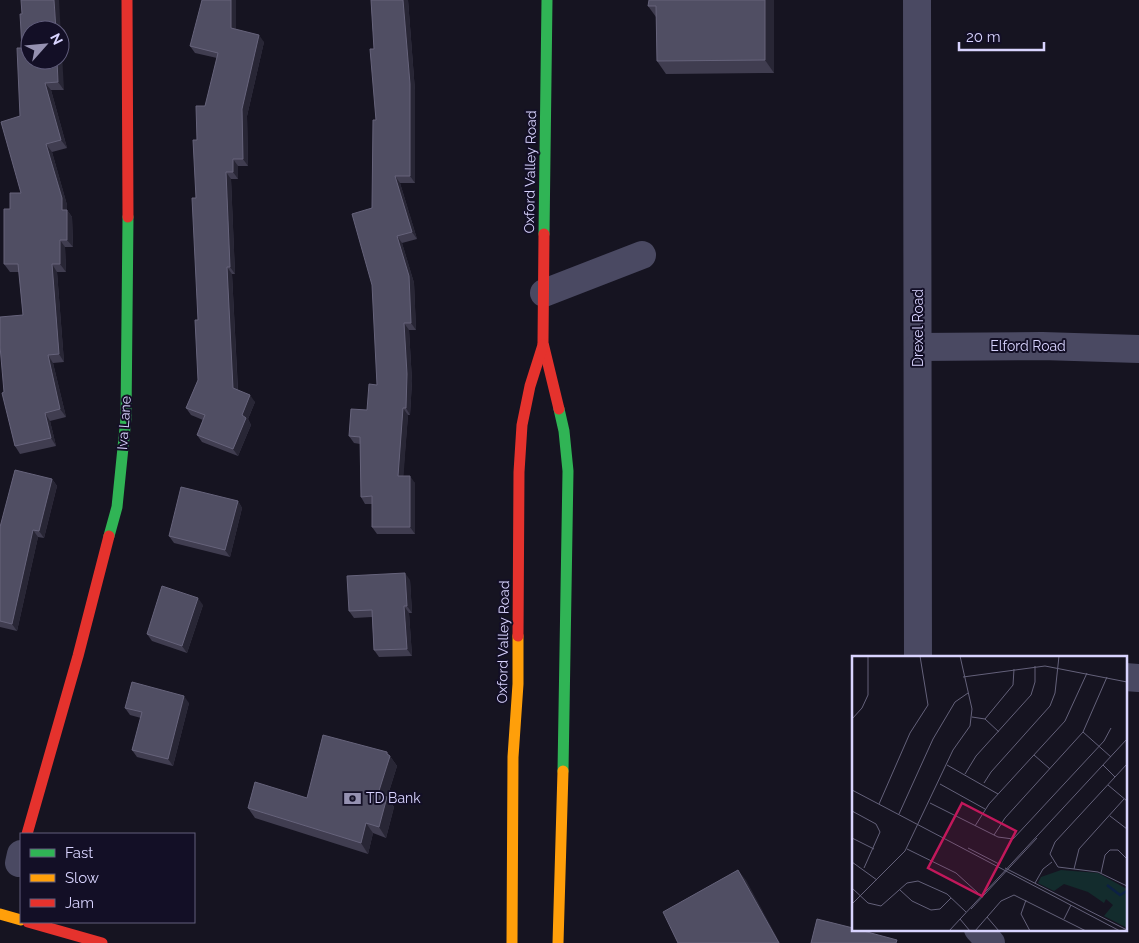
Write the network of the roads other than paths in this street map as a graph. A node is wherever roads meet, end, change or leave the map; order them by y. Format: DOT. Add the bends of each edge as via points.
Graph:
graph roads {
  1 [pos="126,0"];
  2 [pos="547,0"];
  3 [pos="917,0"];
  4 [pos="642,255"];
  5 [pos="544,293"];
  6 [pos="543,344"];
  7 [pos="918,347"];
  8 [pos="1139,349"];
  9 [pos="918,656"];
  10 [pos="1126,677"];
  11 [pos="1139,678"];
  12 [pos="27,833"];
  13 [pos="0,914"];
  14 [pos="20,920"];
  15 [pos="32,923"];
  16 [pos="979,930"];
  17 [pos="102,943"];
  18 [pos="512,943"];
  19 [pos="558,943"];
  20 [pos="991,943"];
  1 -- 12 [label="main road, Iva Lane" via="126,408 117,507"];
  2 -- 5 [label="main road, Oxford Valley Road"];
  3 -- 7 [label="street, Drexel Road"];
  4 -- 5 [label="street"];
  5 -- 6 [label="main road, Oxford Valley Road"];
  6 -- 18 [label="main road, Oxford Valley Road" via="530,386 521,434"];
  6 -- 19 [label="main road, Oxford Valley Road" via="564,431 568,471"];
  7 -- 8 [label="street, Elford Road"];
  7 -- 9 [label="street, Drexel Road"];
  10 -- 11 [label="street"];
  13 -- 14 [label="main road"];
  15 -- 17 [label="main road"];
  16 -- 20 [label="street"];
}
